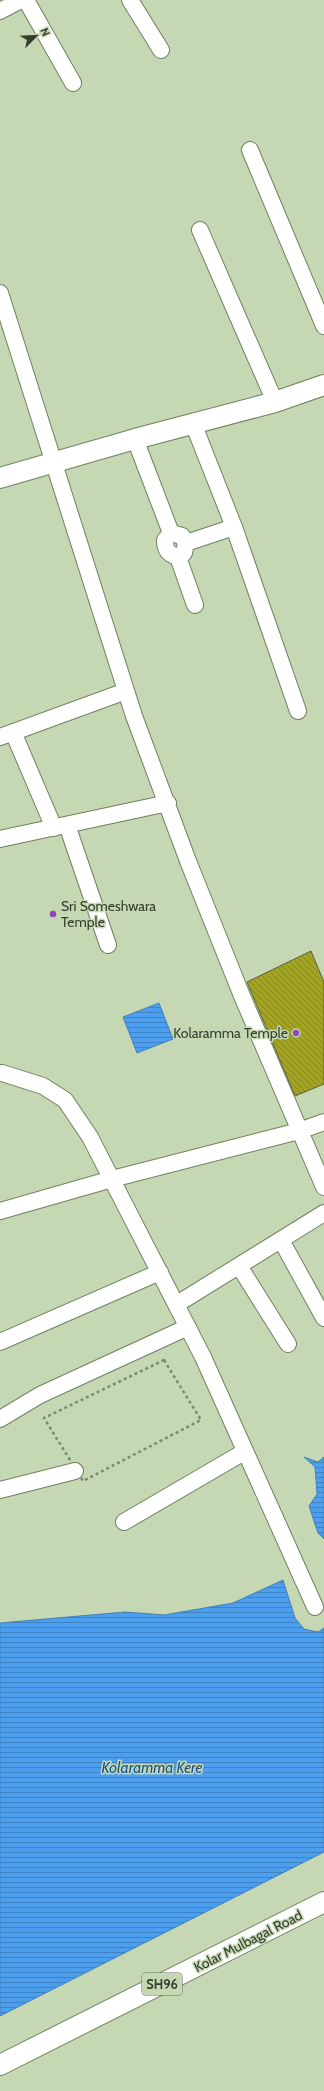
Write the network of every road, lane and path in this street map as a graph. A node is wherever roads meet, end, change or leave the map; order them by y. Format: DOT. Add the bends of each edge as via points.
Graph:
graph roads {
  1 [pos="21,0"];
  2 [pos="26,0"];
  3 [pos="130,0"];
  4 [pos="0,11"];
  5 [pos="161,50"];
  6 [pos="73,84"];
  7 [pos="250,150"];
  8 [pos="200,230"];
  9 [pos="0,294"];
  10 [pos="324,326"];
  11 [pos="324,385"];
  12 [pos="275,402"];
  13 [pos="193,424"];
  14 [pos="135,439"];
  15 [pos="53,463"];
  16 [pos="0,478"];
  17 [pos="234,527"];
  18 [pos="171,533"];
  19 [pos="186,543"];
  20 [pos="178,557"];
  21 [pos="195,605"];
  22 [pos="126,691"];
  23 [pos="298,711"];
  24 [pos="6,735"];
  25 [pos="168,803"];
  26 [pos="60,826"];
  27 [pos="0,839"];
  28 [pos="108,945"];
  29 [pos="1,1071"];
  30 [pos="324,1122"];
  31 [pos="299,1131"];
  32 [pos="112,1180"];
  33 [pos="324,1187"];
  34 [pos="0,1211"];
  35 [pos="324,1213"];
  36 [pos="280,1240"];
  37 [pos="239,1266"];
  38 [pos="160,1272"];
  39 [pos="177,1304"];
  40 [pos="324,1318"];
  41 [pos="188,1327"];
  42 [pos="0,1342"];
  43 [pos="288,1344"];
  44 [pos="0,1419"];
  45 [pos="244,1452"];
  46 [pos="75,1470"];
  47 [pos="0,1490"];
  48 [pos="124,1522"];
  49 [pos="315,1607"];
  50 [pos="324,1902"];
  51 [pos="0,2065"];
  1 -- 4 [label="street"];
  2 -- 6 [label="street"];
  3 -- 5 [label="street"];
  7 -- 10 [label="street"];
  8 -- 12 [label="street"];
  9 -- 15 [label="street"];
  11 -- 12 [label="main road"];
  12 -- 13 [label="main road"];
  13 -- 14 [label="main road"];
  13 -- 17 [label="street"];
  14 -- 15 [label="main road"];
  14 -- 18 [label="street"];
  15 -- 16 [label="main road"];
  15 -- 22 [label="street"];
  17 -- 19 [label="street"];
  17 -- 23 [label="street"];
  18 -- 19 [label="street" via="182,536"];
  18 -- 20 [label="street" via="165,540 165,548 170,555"];
  19 -- 20 [label="street" via="184,553"];
  20 -- 21 [label="street"];
  22 -- 24 [label="street"];
  22 -- 25 [label="street"];
  24 -- 26 [label="street"];
  25 -- 26 [label="street"];
  25 -- 31 [label="street" via="188,861"];
  26 -- 27 [label="street"];
  26 -- 28 [label="street"];
  29 -- 32 [label="street" via="43,1086 66,1100 90,1136"];
  30 -- 31 [label="street"];
  31 -- 32 [label="street"];
  31 -- 33 [label="street"];
  32 -- 34 [label="street"];
  32 -- 38 [label="street"];
  35 -- 36 [label="street"];
  36 -- 37 [label="street"];
  36 -- 40 [label="street"];
  37 -- 39 [label="street"];
  37 -- 43 [label="street"];
  38 -- 39 [label="street"];
  38 -- 42 [label="street"];
  39 -- 41 [label="street"];
  41 -- 44 [label="street" via="40,1395"];
  41 -- 45 [label="street"];
  45 -- 48 [label="street"];
  45 -- 49 [label="street"];
  46 -- 46 [label="path" via="44,1418 164,1360 201,1420 83,1481"];
  46 -- 47 [label="street"];
  50 -- 51 [label="main road, Kolar Mulbagal Road / SH96"];
}
